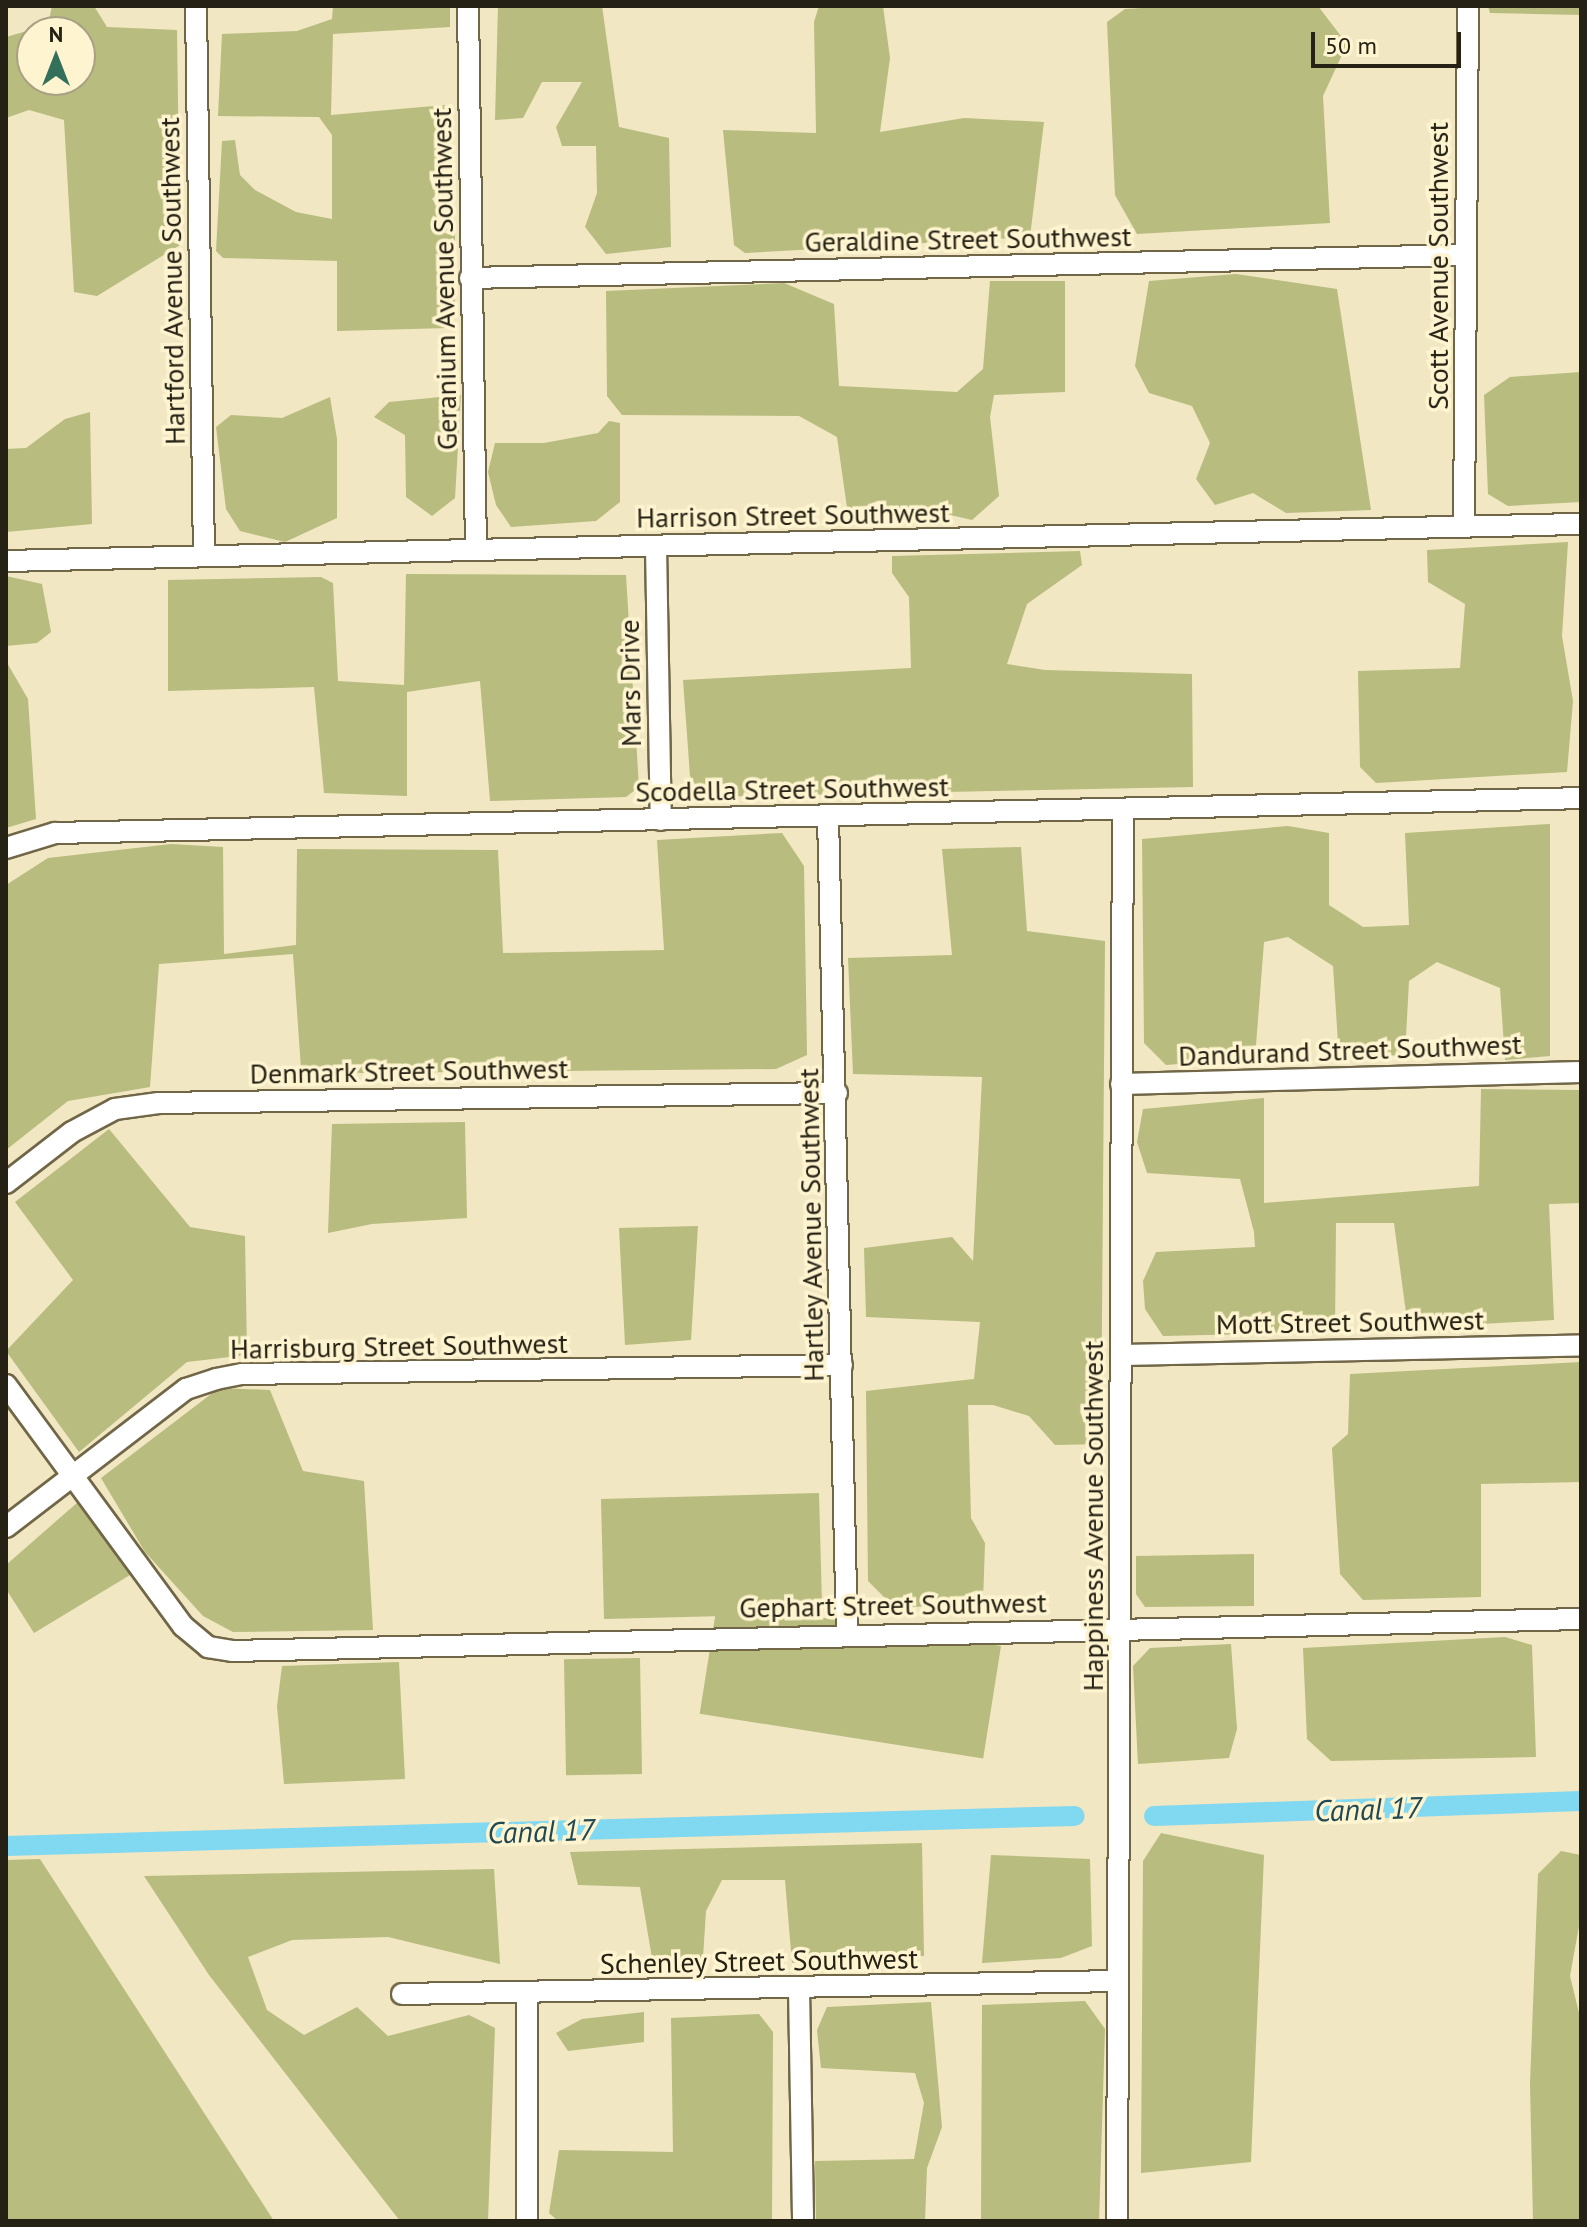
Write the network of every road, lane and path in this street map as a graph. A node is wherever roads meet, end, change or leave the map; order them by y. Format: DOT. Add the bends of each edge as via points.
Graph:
graph roads {
  1 [pos="196,6"];
  2 [pos="468,6"];
  3 [pos="1468,6"];
  4 [pos="1466,255"];
  5 [pos="470,278"];
  6 [pos="1581,524"];
  7 [pos="1464,527"];
  8 [pos="656,546"];
  9 [pos="476,550"];
  10 [pos="204,556"];
  11 [pos="6,561"];
  12 [pos="1581,798"];
  13 [pos="1123,811"];
  14 [pos="828,816"];
  15 [pos="661,820"];
  16 [pos="6,848"];
  17 [pos="1581,1072"];
  18 [pos="1121,1084"];
  19 [pos="837,1093"];
  20 [pos="6,1183"];
  21 [pos="1581,1345"];
  22 [pos="1121,1355"];
  23 [pos="842,1365"];
  24 [pos="6,1385"];
  25 [pos="74,1476"];
  26 [pos="6,1527"];
  27 [pos="1581,1619"];
  28 [pos="1123,1628"];
  29 [pos="847,1633"];
  30 [pos="1117,1981"];
  31 [pos="799,1988"];
  32 [pos="402,1994"];
  33 [pos="527,1994"];
  34 [pos="527,2221"];
  35 [pos="803,2221"];
  36 [pos="1117,2221"];
  1 -- 10 [label="street, Hartford Avenue Southwest"];
  2 -- 5 [label="street, Geranium Avenue Southwest"];
  3 -- 4 [label="street, Scott Avenue Southwest"];
  4 -- 5 [label="street, Geraldine Street Southwest"];
  4 -- 7 [label="street, Scott Avenue Southwest"];
  5 -- 9 [label="street, Geranium Avenue Southwest"];
  6 -- 7 [label="street, Harrison Street Southwest"];
  7 -- 8 [label="street, Harrison Street Southwest"];
  8 -- 9 [label="street, Harrison Street Southwest"];
  8 -- 15 [label="street, Mars Drive"];
  9 -- 10 [label="street, Harrison Street Southwest"];
  10 -- 11 [label="street, Harrison Street Southwest"];
  12 -- 13 [label="street, Scodella Street Southwest"];
  13 -- 14 [label="street, Scodella Street Southwest"];
  13 -- 18 [label="street, Happiness Avenue Southwest"];
  14 -- 15 [label="street, Scodella Street Southwest"];
  14 -- 19 [label="street, Hartley Avenue Southwest"];
  15 -- 16 [label="street, Scodella Street Southwest" via="55,833"];
  17 -- 18 [label="street, Dandurand Street Southwest"];
  18 -- 22 [label="street, Happiness Avenue Southwest"];
  19 -- 20 [label="street, Denmark Street Southwest" via="159,1103 115,1109 72,1132"];
  19 -- 23 [label="street, Hartley Avenue Southwest"];
  21 -- 22 [label="street, Mott Street Southwest"];
  22 -- 28 [label="street, Happiness Avenue Southwest"];
  23 -- 25 [label="street, Harrisburg Street Southwest" via="242,1374 186,1389"];
  23 -- 29 [label="street, Hartley Avenue Southwest"];
  24 -- 25 [label="street"];
  25 -- 26 [label="street, Harrisburg Street Southwest"];
  25 -- 29 [label="street, Gephart Street Southwest" via="183,1626 208,1647 232,1651"];
  27 -- 28 [label="street, Gephart Street Southwest"];
  28 -- 29 [label="street, Gephart Street Southwest"];
  28 -- 30 [label="street, Happiness Avenue Southwest"];
  30 -- 31 [label="street, Schenley Street Southwest"];
  30 -- 36 [label="street, Happiness Avenue Southwest"];
  31 -- 33 [label="street, Schenley Street Southwest"];
  31 -- 35 [label="street"];
  32 -- 33 [label="street, Schenley Street Southwest"];
  33 -- 34 [label="street"];
}
